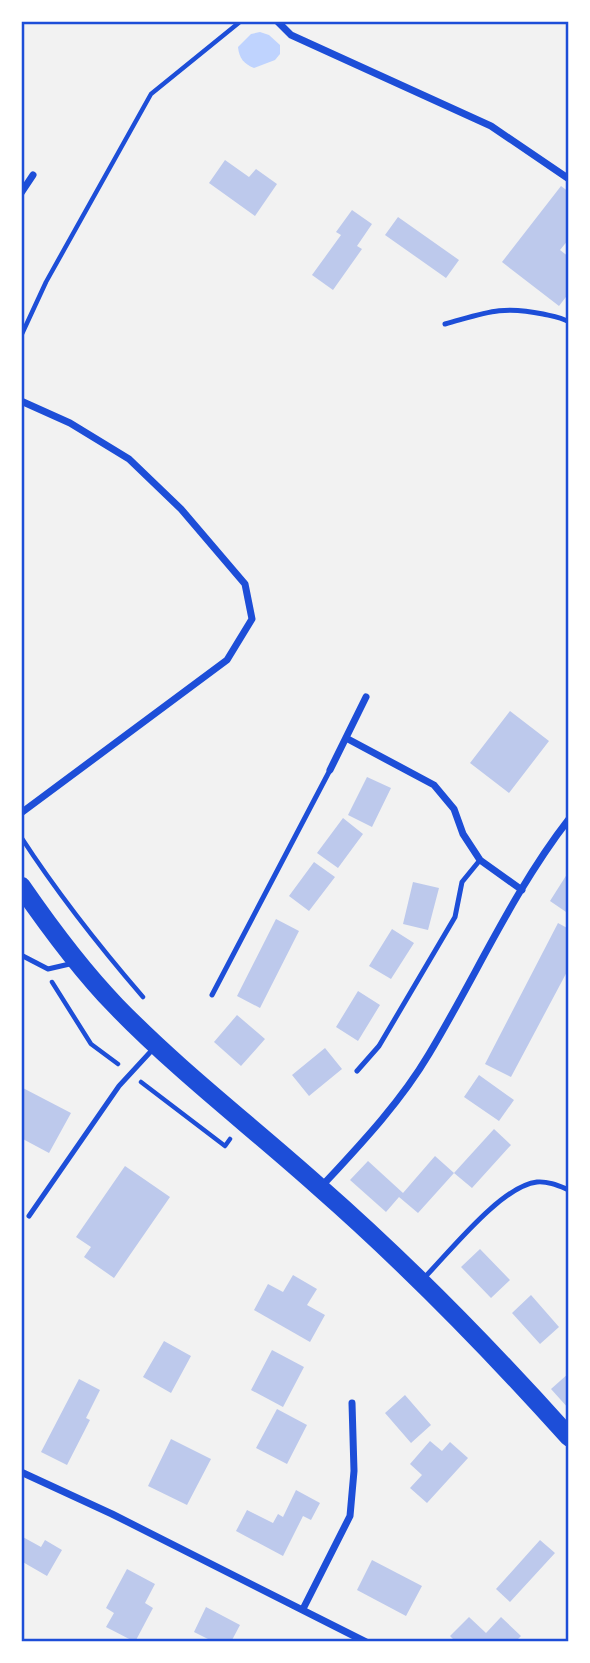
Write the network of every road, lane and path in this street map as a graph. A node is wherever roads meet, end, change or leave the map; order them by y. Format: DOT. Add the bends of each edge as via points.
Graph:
graph roads {
  1 [pos="241,21"];
  2 [pos="277,21"];
  3 [pos="33,175"];
  4 [pos="569,179"];
  5 [pos="21,193"];
  6 [pos="569,322"];
  7 [pos="445,324"];
  8 [pos="21,336"];
  9 [pos="21,401"];
  10 [pos="366,697"];
  11 [pos="346,738"];
  12 [pos="330,770"];
  13 [pos="21,813"];
  14 [pos="569,819"];
  15 [pos="21,837"];
  16 [pos="480,860"];
  17 [pos="21,886"];
  18 [pos="522,890"];
  19 [pos="21,955"];
  20 [pos="77,962"];
  21 [pos="51,981"];
  22 [pos="212,995"];
  23 [pos="150,1005"];
  24 [pos="157,1045"];
  25 [pos="357,1071"];
  26 [pos="130,1074"];
  27 [pos="244,1121"];
  28 [pos="320,1188"];
  29 [pos="569,1189"];
  30 [pos="29,1216"];
  31 [pos="420,1281"];
  32 [pos="352,1404"];
  33 [pos="569,1437"];
  34 [pos="21,1472"];
  35 [pos="303,1609"];
  36 [pos="366,1642"];
  1 -- 8 [label="path" via="151,94 46,282"];
  2 -- 4 [label="street" via="291,35 491,126"];
  3 -- 5 [label="street"];
  6 -- 7 [label="lane" via="523,310 494,310"];
  9 -- 13 [label="street" via="70,423 129,459 181,509 245,584 252,619 227,660"];
  10 -- 11 [label="street"];
  11 -- 12 [label="street"];
  11 -- 16 [label="street" via="434,785 454,809"];
  12 -- 22 [label="lane"];
  14 -- 18 [label="street"];
  15 -- 23 [label="path" via="59,893"];
  16 -- 18 [label="street"];
  16 -- 25 [label="lane" via="461,882 455,917 379,1046"];
  17 -- 20 [label="highway"];
  18 -- 28 [label="street" via="428,1056 377,1126"];
  19 -- 20 [label="lane" via="48,969"];
  20 -- 24 [label="highway"];
  21 -- 26 [label="path" via="91,1044"];
  24 -- 26 [label="lane"];
  24 -- 27 [label="highway"];
  26 -- 27 [label="path" via="225,1146"];
  26 -- 30 [label="lane"];
  27 -- 28 [label="highway"];
  28 -- 31 [label="highway"];
  29 -- 31 [label="lane" via="537,1182 520,1188 486,1213"];
  31 -- 33 [label="highway"];
  32 -- 35 [label="street" via="350,1516"];
  34 -- 35 [label="street"];
  35 -- 36 [label="street"];
}
